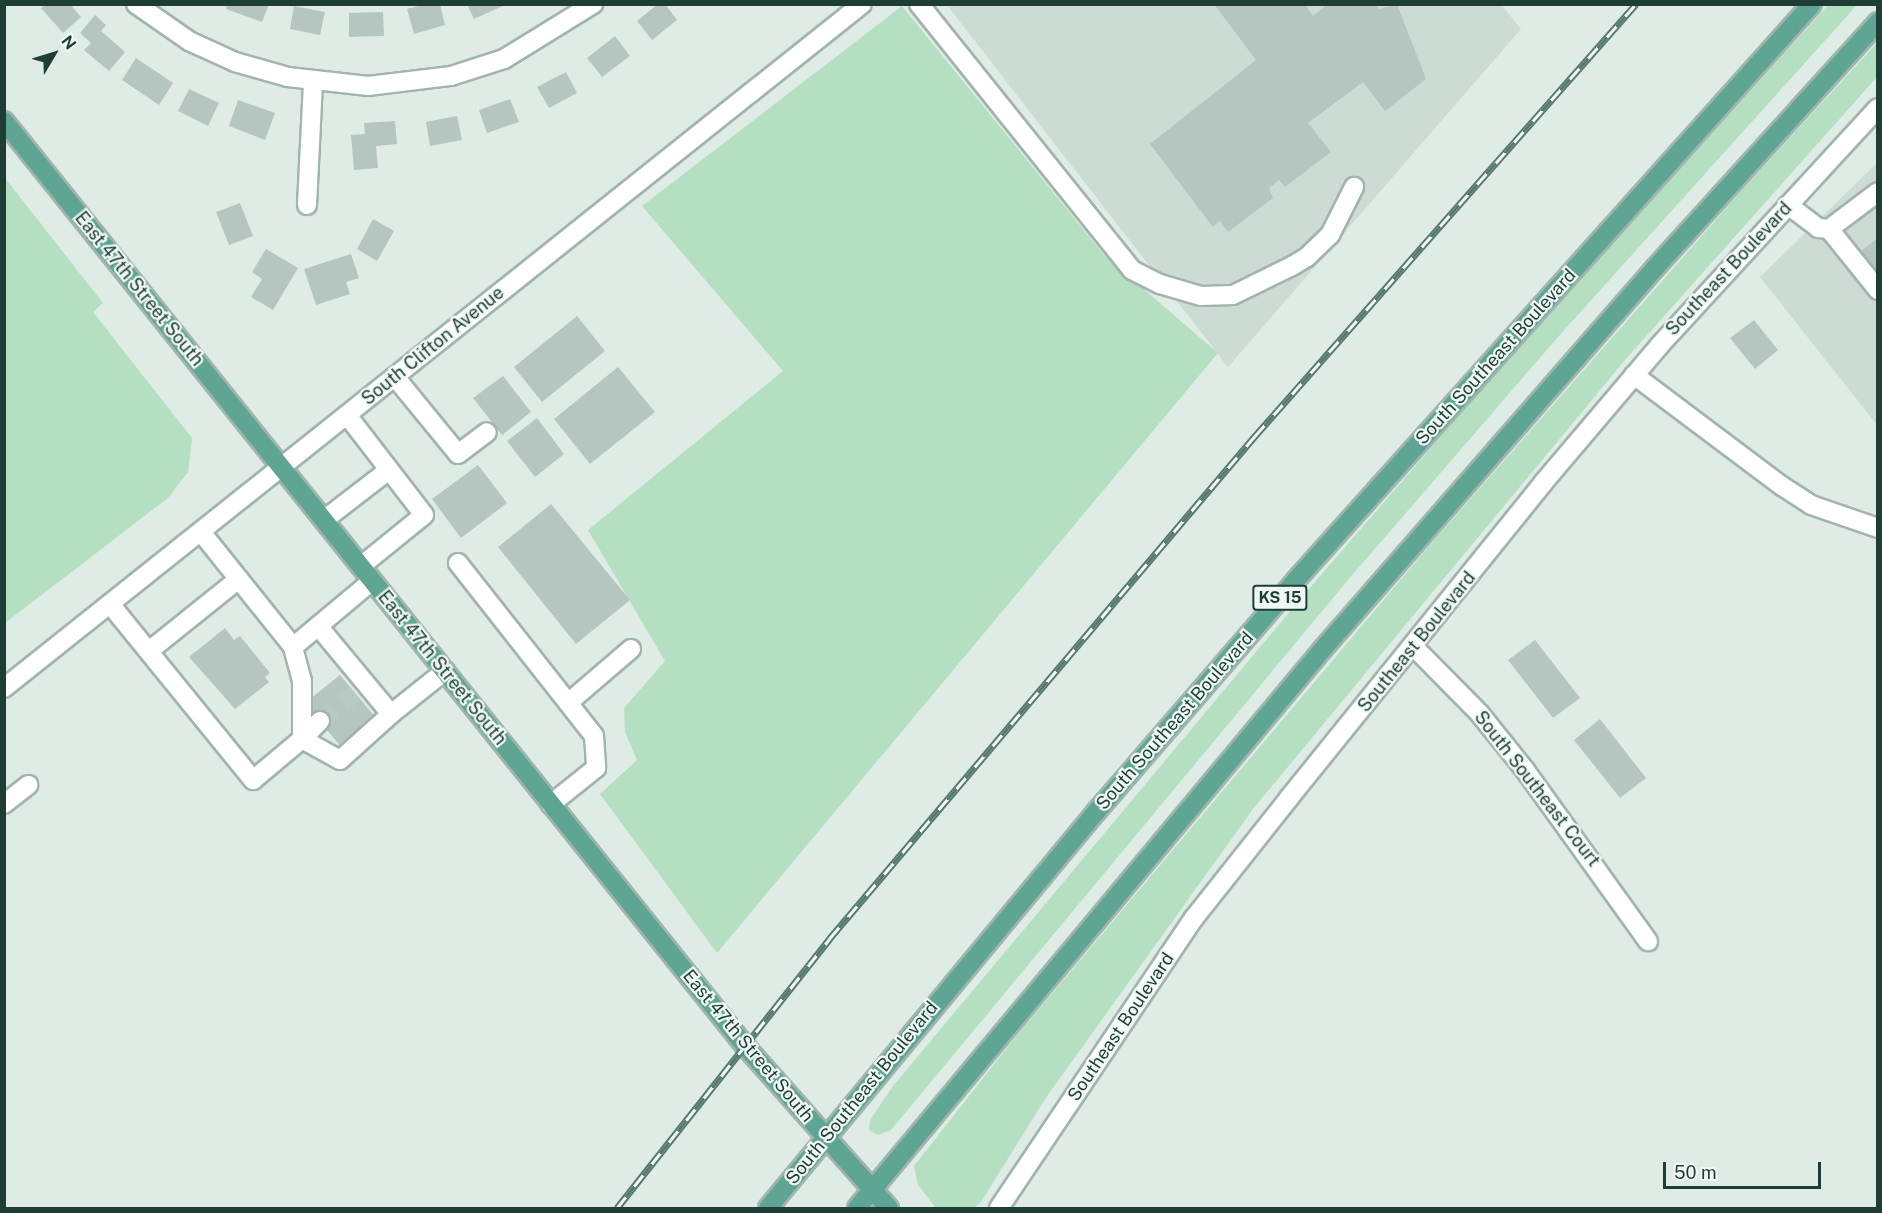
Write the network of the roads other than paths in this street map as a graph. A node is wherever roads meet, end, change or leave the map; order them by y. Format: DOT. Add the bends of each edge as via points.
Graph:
graph roads {
  1 [pos="136,4"];
  2 [pos="593,4"];
  3 [pos="862,4"];
  4 [pos="920,4"];
  5 [pos="1812,4"];
  6 [pos="1878,22"];
  7 [pos="313,82"];
  8 [pos="1878,108"];
  9 [pos="4,121"];
  10 [pos="1354,187"];
  11 [pos="1878,192"];
  12 [pos="307,205"];
  13 [pos="1788,205"];
  14 [pos="1829,229"];
  15 [pos="1878,290"];
  16 [pos="1634,375"];
  17 [pos="395,377"];
  18 [pos="347,415"];
  19 [pos="487,432"];
  20 [pos="282,467"];
  21 [pos="389,470"];
  22 [pos="324,520"];
  23 [pos="1878,528"];
  24 [pos="201,532"];
  25 [pos="458,563"];
  26 [pos="367,574"];
  27 [pos="239,579"];
  28 [pos="110,604"];
  29 [pos="318,626"];
  30 [pos="293,647"];
  31 [pos="1414,647"];
  32 [pos="631,649"];
  33 [pos="149,651"];
  34 [pos="445,671"];
  35 [pos="4,688"];
  36 [pos="568,703"];
  37 [pos="391,714"];
  38 [pos="320,721"];
  39 [pos="302,739"];
  40 [pos="28,785"];
  41 [pos="4,804"];
  42 [pos="551,804"];
  43 [pos="1648,941"];
  44 [pos="826,1137"];
  45 [pos="873,1190"];
  46 [pos="768,1209"];
  47 [pos="857,1209"];
  48 [pos="889,1209"];
  49 [pos="999,1209"];
  1 -- 7 [label="street" via="212,53 262,71"];
  2 -- 7 [label="street" via="529,47 478,68 396,84"];
  3 -- 17 [label="street, South Clifton Avenue"];
  4 -- 10 [label="street" via="1132,270 1160,284 1201,296 1233,295 1321,246"];
  5 -- 44 [label="main road, South Southeast Boulevard / KS 15" via="1296,580 1096,812"];
  6 -- 45 [label="main road" via="1655,268 1322,650"];
  7 -- 12 [label="street"];
  8 -- 13 [label="street, Southeast Boulevard"];
  9 -- 20 [label="main road, East 47th Street South"];
  11 -- 14 [label="street"];
  13 -- 14 [label="street" via="1818,228"];
  13 -- 16 [label="street, Southeast Boulevard"];
  14 -- 15 [label="street"];
  16 -- 23 [label="street" via="1811,505"];
  16 -- 31 [label="street, Southeast Boulevard"];
  17 -- 18 [label="street, South Clifton Avenue"];
  17 -- 19 [label="street" via="458,454"];
  18 -- 20 [label="street, South Clifton Avenue"];
  18 -- 21 [label="street"];
  20 -- 22 [label="main road, East 47th Street South"];
  20 -- 24 [label="street, South Clifton Avenue"];
  21 -- 22 [label="street"];
  21 -- 26 [label="street" via="424,515"];
  22 -- 26 [label="main road, East 47th Street South"];
  24 -- 27 [label="street"];
  24 -- 28 [label="street, South Clifton Avenue"];
  25 -- 36 [label="street"];
  26 -- 29 [label="street"];
  26 -- 34 [label="main road, East 47th Street South"];
  27 -- 30 [label="street"];
  27 -- 33 [label="street"];
  28 -- 33 [label="street"];
  28 -- 35 [label="street, South Clifton Avenue"];
  29 -- 30 [label="street"];
  29 -- 37 [label="street" via="361,689"];
  30 -- 39 [label="street" via="302,681"];
  31 -- 43 [label="street, South Southeast Court" via="1480,714 1525,770"];
  31 -- 49 [label="street, Southeast Boulevard" via="1194,918"];
  32 -- 36 [label="street"];
  33 -- 39 [label="street" via="253,780"];
  34 -- 37 [label="street"];
  34 -- 42 [label="main road, East 47th Street South"];
  36 -- 42 [label="street" via="594,736 596,768"];
  37 -- 39 [label="street" via="340,760"];
  38 -- 39 [label="street"];
  40 -- 41 [label="street"];
  42 -- 44 [label="main road, East 47th Street South" via="745,1046"];
  44 -- 45 [label="main road, East 47th Street South"];
  44 -- 46 [label="main road, South Southeast Boulevard / KS 15"];
  45 -- 47 [label="main road"];
  45 -- 48 [label="main road, East 47th Street South"];
}
